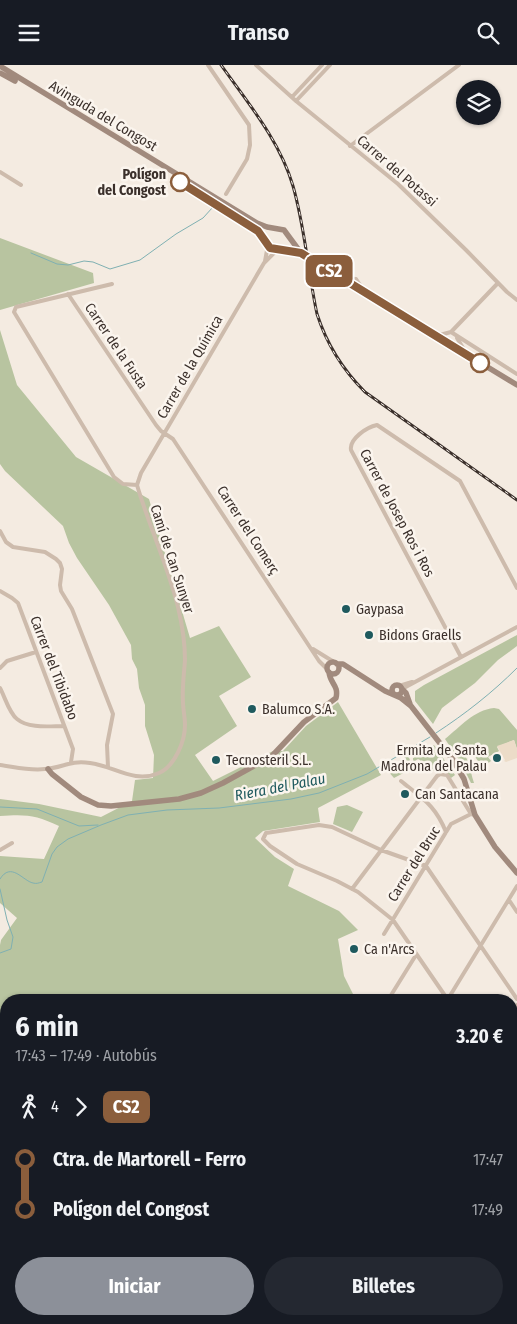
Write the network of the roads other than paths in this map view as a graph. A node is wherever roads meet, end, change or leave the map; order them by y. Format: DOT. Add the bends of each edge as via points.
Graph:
graph roads {
  1 [pos="208,65"];
  2 [pos="256,65"];
  3 [pos="322,65"];
  4 [pos="330,65"];
  5 [pos="459,65"];
  6 [pos="0,66"];
  7 [pos="0,73"];
  8 [pos="292,97"];
  9 [pos="296,101"];
  10 [pos="350,146"];
  11 [pos="0,172"];
  12 [pos="22,185"];
  13 [pos="226,194"];
  14 [pos="218,203"];
  15 [pos="274,228"];
  16 [pos="289,238"];
  17 [pos="267,243"];
  18 [pos="280,250"];
  19 [pos="301,254"];
  20 [pos="265,261"];
  21 [pos="498,283"];
  22 [pos="112,284"];
  23 [pos="68,294"];
  24 [pos="517,300"];
  25 [pos="451,332"];
  26 [pos="435,336"];
  27 [pos="456,336"];
  28 [pos="467,355"];
  29 [pos="517,374"];
  30 [pos="517,385"];
  31 [pos="165,432"];
  32 [pos="137,485"];
  33 [pos="0,531"];
  34 [pos="517,588"];
  35 [pos="0,591"];
  36 [pos="517,627"];
  37 [pos="308,644"];
  38 [pos="36,652"];
  39 [pos="461,657"];
  40 [pos="0,668"];
  41 [pos="334,668"];
  42 [pos="414,682"];
  43 [pos="374,685"];
  44 [pos="0,688"];
  45 [pos="400,689"];
  46 [pos="394,694"];
  47 [pos="411,706"];
  48 [pos="64,726"];
  49 [pos="71,762"];
  50 [pos="0,765"];
  51 [pos="108,767"];
  52 [pos="48,769"];
  53 [pos="401,781"];
  54 [pos="422,797"];
  55 [pos="473,814"];
  56 [pos="446,833"];
  57 [pos="12,843"];
  58 [pos="0,850"];
  59 [pos="381,850"];
  60 [pos="426,865"];
  61 [pos="517,873"];
  62 [pos="517,886"];
  63 [pos="352,889"];
  64 [pos="509,900"];
  65 [pos="517,912"];
  66 [pos="393,919"];
  67 [pos="384,934"];
  68 [pos="481,946"];
  69 [pos="416,955"];
  70 [pos="392,994"];
  71 [pos="444,994"];
  72 [pos="452,994"];
  73 [pos="514,994"];
  1 -- 13 [label="street" via="249,125 247,159"];
  2 -- 8 [label="street, Carrer del Potassi"];
  3 -- 8 [label="street"];
  4 -- 9 [label="street"];
  5 -- 10 [label="street"];
  6 -- 14 [label="main road, Avinguda del Congost"];
  7 -- 14 [label="main road, Avinguda del Congost"];
  8 -- 9 [label="street, Carrer del Potassi"];
  9 -- 10 [label="street, Carrer del Potassi"];
  10 -- 21 [label="street, Carrer del Potassi" via="411,196"];
  11 -- 12 [label="street"];
  14 -- 15 [label="main road"];
  14 -- 17 [label="main road" via="255,229"];
  15 -- 16 [label="main road" via="284,230"];
  15 -- 17 [label="main road"];
  16 -- 18 [label="main road" via="287,245"];
  16 -- 19 [label="main road"];
  17 -- 18 [label="main road" via="270,248"];
  17 -- 20 [label="street, Carrer de la Química"];
  18 -- 19 [label="main road"];
  18 -- 20 [label="street, Carrer de la Química"];
  19 -- 26 [label="main road, bridge"];
  20 -- 31 [label="street, Carrer de la Química"];
  21 -- 24 [label="street, Carrer del Potassi"];
  21 -- 25 [label="street"];
  22 -- 23 [label="street"];
  23 -- 31 [label="street, Carrer de la Fusta" via="160,431"];
  23 -- 32 [label="street" via="16,307 14,312 114,477 124,484"];
  25 -- 26 [label="street"];
  25 -- 27 [label="street"];
  26 -- 28 [label="main road"];
  27 -- 28 [label="street"];
  27 -- 29 [label="street"];
  28 -- 30 [label="main road"];
  31 -- 32 [label="street, Carrer de la Química"];
  31 -- 37 [label="street, Carrer del Comerç" via="173,439"];
  32 -- 51 [label="street, Camí de Can Sunyer" via="178,608 185,659 185,724 183,739 172,761 161,772 142,777 126,775"];
  33 -- 51 [label="street" via="13,547 45,552 60,563 61,591 72,609 113,713 107,745"];
  34 -- 39 [label="street, Carrer de Josep Ros i Ros" via="460,481 377,425 353,441 351,450"];
  35 -- 38 [label="street, Carrer del Tibidabo" via="18,603"];
  36 -- 39 [label="street"];
  37 -- 41 [label="street, Carrer del Comerç"];
  37 -- 41 [label="street, Carrer del Comerç" via="319,661"];
  38 -- 40 [label="street" via="7,661"];
  38 -- 48 [label="street, Carrer del Tibidabo"];
  39 -- 42 [label="street"];
  41 -- 43 [label="main road" via="349,669"];
  41 -- 52 [label="main road, Carrer del Comerç" via="331,679 337,692 336,699 304,722 272,756 194,795 161,802 98,805 81,797"];
  42 -- 45 [label="street"];
  42 -- 45 [label="street"];
  43 -- 45 [label="main road"];
  43 -- 46 [label="main road"];
  44 -- 48 [label="street" via="16,719 38,726"];
  45 -- 46 [label="main road" via="392,690"];
  45 -- 47 [label="main road"];
  46 -- 47 [label="main road"];
  47 -- 55 [label="main road" via="464,779"];
  48 -- 49 [label="street, Carrer del Tibidabo" via="73,749"];
  49 -- 51 [label="street"];
  49 -- 52 [label="street"];
  50 -- 52 [label="street"];
  53 -- 54 [label="street"];
  54 -- 55 [label="street" via="437,776 444,774"];
  54 -- 56 [label="street" via="439,815"];
  54 -- 59 [label="street"];
  55 -- 56 [label="street, Carrer del Bruc" via="451,824"];
  55 -- 61 [label="main road"];
  56 -- 60 [label="street, Carrer del Bruc"];
  57 -- 58 [label="street"];
  59 -- 60 [label="street"];
  59 -- 63 [label="street"];
  59 -- 63 [label="street" via="346,832 319,825 280,830 264,836 270,846 297,864"];
  60 -- 66 [label="street, Carrer del Bruc"];
  60 -- 68 [label="street"];
  62 -- 64 [label="street"];
  63 -- 66 [label="street"];
  64 -- 65 [label="street"];
  64 -- 68 [label="street"];
  66 -- 67 [label="street, Carrer del Bruc"];
  66 -- 69 [label="street"];
  68 -- 72 [label="street"];
  68 -- 73 [label="street"];
  69 -- 70 [label="street"];
  69 -- 71 [label="street"];
}
